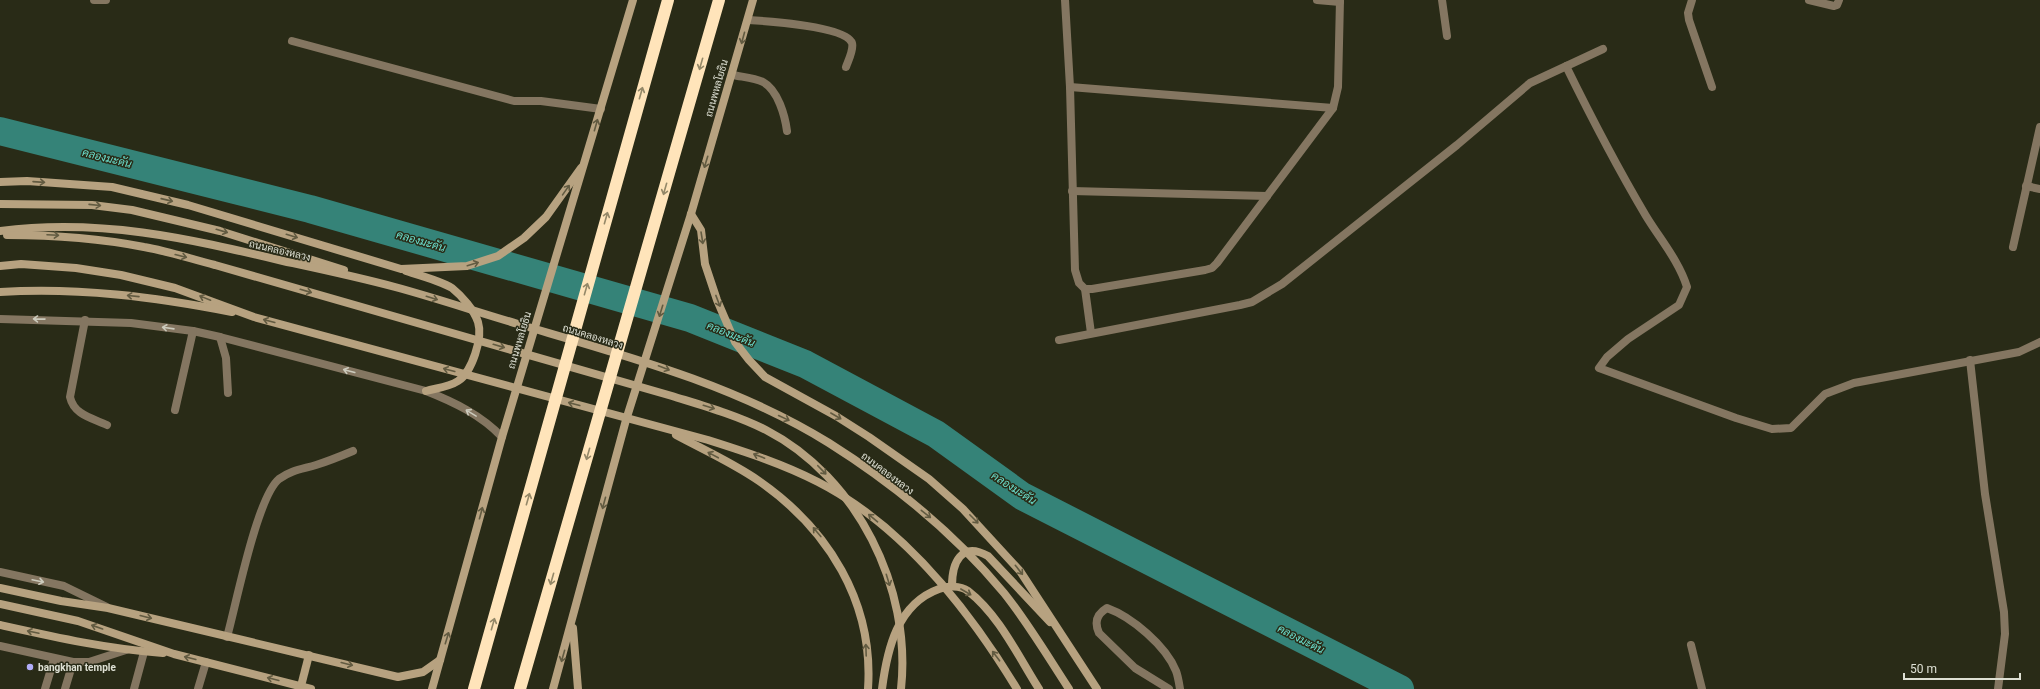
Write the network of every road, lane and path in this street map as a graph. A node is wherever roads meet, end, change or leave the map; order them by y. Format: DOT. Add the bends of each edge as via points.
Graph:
graph roads {
  1 [pos="94,0"];
  2 [pos="106,0"];
  3 [pos="633,0"];
  4 [pos="668,0"];
  5 [pos="719,0"];
  6 [pos="753,0"];
  7 [pos="1065,0"];
  8 [pos="1318,0"];
  9 [pos="1442,0"];
  10 [pos="1692,0"];
  11 [pos="1809,0"];
  12 [pos="1839,0"];
  13 [pos="1340,1"];
  14 [pos="748,20"];
  15 [pos="1447,36"];
  16 [pos="292,41"];
  17 [pos="1603,49"];
  18 [pos="1566,66"];
  19 [pos="846,67"];
  20 [pos="733,75"];
  21 [pos="1070,87"];
  22 [pos="1712,87"];
  23 [pos="1333,108"];
  24 [pos="601,109"];
  25 [pos="2040,128"];
  26 [pos="787,131"];
  27 [pos="585,162"];
  28 [pos="0,182"];
  29 [pos="2026,186"];
  30 [pos="2040,189"];
  31 [pos="1072,191"];
  32 [pos="1267,196"];
  33 [pos="0,204"];
  34 [pos="691,214"];
  35 [pos="0,231"];
  36 [pos="0,235"];
  37 [pos="2012,247"];
  38 [pos="0,266"];
  39 [pos="401,269"];
  40 [pos="395,287"];
  41 [pos="1085,289"];
  42 [pos="0,292"];
  43 [pos="254,317"];
  44 [pos="0,319"];
  45 [pos="85,320"];
  46 [pos="193,332"];
  47 [pos="1092,333"];
  48 [pos="220,337"];
  49 [pos="1059,340"];
  50 [pos="2040,342"];
  51 [pos="1970,360"];
  52 [pos="426,391"];
  53 [pos="228,393"];
  54 [pos="176,410"];
  55 [pos="107,425"];
  56 [pos="666,430"];
  57 [pos="502,437"];
  58 [pos="353,452"];
  59 [pos="0,572"];
  60 [pos="952,586"];
  61 [pos="0,588"];
  62 [pos="0,604"];
  63 [pos="108,608"];
  64 [pos="572,624"];
  65 [pos="0,625"];
  66 [pos="1061,633"];
  67 [pos="228,637"];
  68 [pos="1691,645"];
  69 [pos="0,646"];
  70 [pos="126,650"];
  71 [pos="144,652"];
  72 [pos="174,654"];
  73 [pos="309,655"];
  74 [pos="54,659"];
  75 [pos="440,660"];
  76 [pos="73,662"];
  77 [pos="206,662"];
  78 [pos="301,686"];
  79 [pos="45,689"];
  80 [pos="65,689"];
  81 [pos="134,689"];
  82 [pos="198,689"];
  83 [pos="311,689"];
  84 [pos="432,689"];
  85 [pos="474,689"];
  86 [pos="520,689"];
  87 [pos="553,689"];
  88 [pos="578,689"];
  89 [pos="868,689"];
  90 [pos="882,689"];
  91 [pos="901,689"];
  92 [pos="1017,689"];
  93 [pos="1039,689"];
  94 [pos="1069,689"];
  95 [pos="1097,689"];
  96 [pos="1169,689"];
  97 [pos="1180,689"];
  98 [pos="1702,689"];
  99 [pos="1998,689"];
  1 -- 2 [label="street"];
  3 -- 24 [label="main road, ถนนพหลโยธิน"];
  85 -- 4 [label="highway, one-way"];
  5 -- 86 [label="highway, one-way"];
  6 -- 14 [label="main road, ถนนพหลโยธิน"];
  7 -- 21 [label="street"];
  8 -- 13 [label="street"];
  9 -- 15 [label="street"];
  10 -- 22 [label="street" via="1688,13 1689,20"];
  11 -- 12 [label="street" via="1834,6"];
  13 -- 23 [label="street" via="1338,87"];
  14 -- 19 [label="street" via="820,28 846,38 851,41 852,47"];
  14 -- 20 [label="main road, ถนนพหลโยธิน, one-way"];
  16 -- 24 [label="street" via="514,101 541,101"];
  17 -- 18 [label="street"];
  18 -- 47 [label="street" via="1530,83 1411,182 1260,299"];
  18 -- 51 [label="street" via="1599,134 1683,273 1687,287 1679,305 1628,339 1607,357 1599,368 1772,429 1790,428 1825,394 1854,383"];
  20 -- 26 [label="street" via="764,82 778,98"];
  20 -- 34 [label="main road, ถนนพหลโยธิน, one-way"];
  21 -- 23 [label="street"];
  21 -- 31 [label="street"];
  23 -- 32 [label="street"];
  27 -- 24 [label="main road, ถนนพหลโยธิน, one-way"];
  25 -- 29 [label="street"];
  39 -- 27 [label="main road, one-way" via="467,266 498,256 524,238 546,217"];
  27 -- 57 [label="main road, ถนนพหลโยธิน"];
  28 -- 39 [label="main road, one-way" via="27,181 112,187 188,205"];
  29 -- 30 [label="street"];
  29 -- 37 [label="street"];
  31 -- 32 [label="street"];
  31 -- 41 [label="street" via="1074,270 1079,283"];
  32 -- 41 [label="street" via="1212,268"];
  33 -- 40 [label="main road, one-way" via="92,204 172,218 265,244"];
  34 -- 64 [label="main road, ถนนพหลโยธิน, one-way" via="626,420"];
  34 -- 66 [label="main road, one-way" via="701,230 705,264 735,342 765,377 836,416 923,475 963,509 1020,571"];
  35 -- 40 [label="main road, ถนนคลองหลวง" via="60,226 107,227 161,234"];
  36 -- 91 [label="main road, one-way" via="52,235 95,239 166,252 613,378 725,413 766,430 822,470 848,501 873,544 885,571 898,619"];
  43 -- 38 [label="main road, one-way" via="192,293 121,275 76,268 21,264"];
  39 -- 52 [label="main road" via="451,287 464,299 478,323 478,343 466,374 449,386"];
  40 -- 94 [label="main road, ถนนคลองหลวง, one-way" via="658,366 793,422 872,472 934,521 964,549 1005,594"];
  41 -- 47 [label="street"];
  43 -- 42 [label="main road, one-way" via="141,297 86,291"];
  56 -- 43 [label="main road, one-way"];
  45 -- 44 [label="street, one-way"];
  46 -- 45 [label="street, one-way" via="131,323"];
  45 -- 55 [label="street" via="70,397 78,412"];
  46 -- 48 [label="street"];
  46 -- 54 [label="street"];
  47 -- 49 [label="street"];
  52 -- 48 [label="street, one-way"];
  48 -- 53 [label="street" via="226,358"];
  50 -- 51 [label="street" via="2019,352"];
  51 -- 99 [label="street" via="1985,494 2004,612 2005,634"];
  57 -- 52 [label="street, one-way" via="475,415 449,400"];
  89 -- 56 [label="main road, one-way" via="866,638 856,600 837,560 817,532 788,503 758,480"];
  92 -- 56 [label="main road, one-way" via="1004,667 954,600 908,547 864,510 819,483 780,464 714,442"];
  75 -- 57 [label="main road, ถนนพหลโยธิน, one-way"];
  58 -- 67 [label="street" via="297,469 279,479 269,491 260,512"];
  59 -- 63 [label="street, one-way" via="64,586"];
  60 -- 66 [label="main road" via="952,571 958,557 964,553 981,552 988,556"];
  60 -- 90 [label="main road" via="926,595 911,608 896,629 887,651"];
  60 -- 93 [label="main road, one-way" via="966,590 984,606"];
  61 -- 63 [label="main road"];
  72 -- 62 [label="main road, one-way" via="78,621"];
  63 -- 67 [label="main road, one-way"];
  64 -- 87 [label="main road, ถนนพหลโยธิน, one-way"];
  64 -- 88 [label="main road"];
  70 -- 65 [label="main road, one-way"];
  66 -- 95 [label="main road"];
  67 -- 73 [label="main road"];
  68 -- 98 [label="street"];
  69 -- 74 [label="street"];
  70 -- 71 [label="main road"];
  70 -- 76 [label="street" via="89,662"];
  71 -- 72 [label="main road"];
  71 -- 81 [label="street"];
  77 -- 72 [label="main road, one-way"];
  73 -- 75 [label="main road, one-way" via="398,676 423,672"];
  73 -- 78 [label="main road"];
  74 -- 76 [label="street"];
  74 -- 79 [label="street"];
  75 -- 84 [label="main road, ถนนพหลโยธิน"];
  76 -- 80 [label="street"];
  78 -- 77 [label="main road, one-way"];
  77 -- 82 [label="street"];
  78 -- 83 [label="main road"];
  96 -- 97 [label="street" via="1135,668 1099,633 1096,619 1100,613 1107,608 1116,611 1141,628 1165,652 1176,671"];
}
